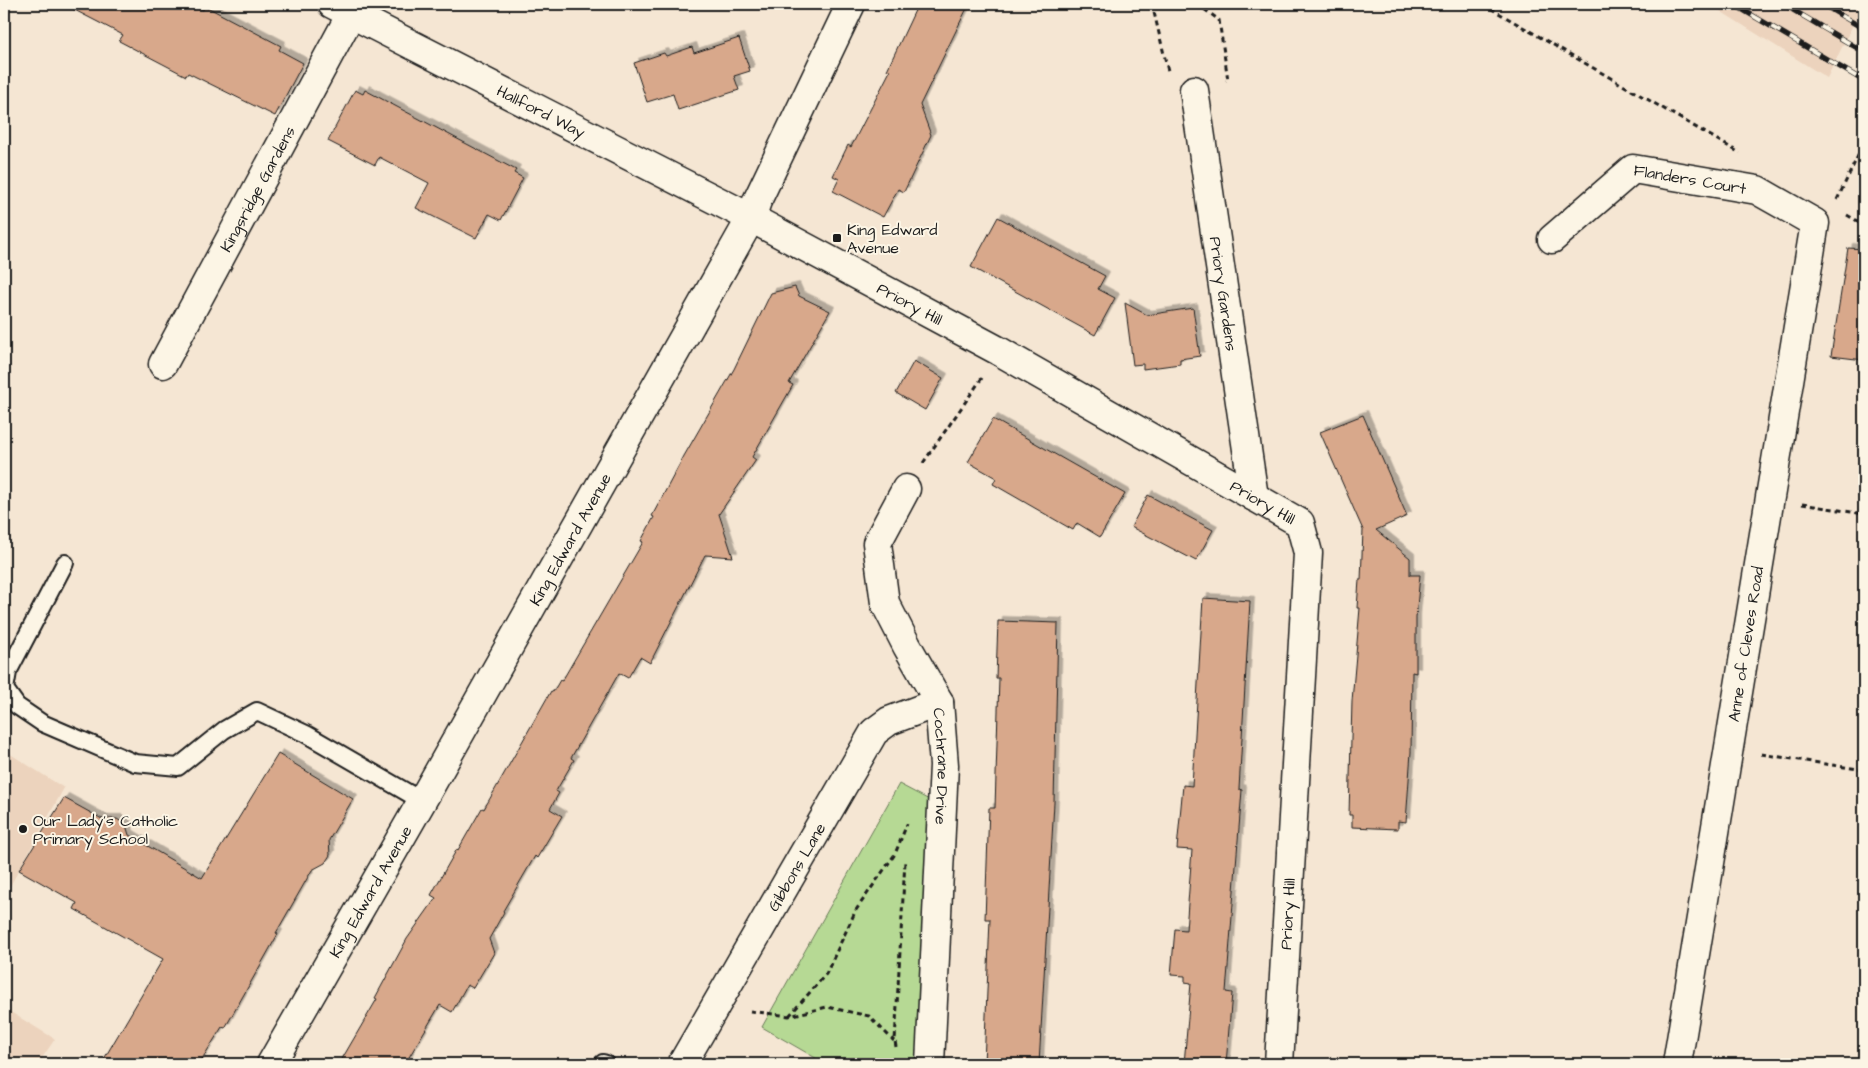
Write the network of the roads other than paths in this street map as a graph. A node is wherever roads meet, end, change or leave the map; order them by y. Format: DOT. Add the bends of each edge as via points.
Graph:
graph roads {
  1 [pos="851,4"];
  2 [pos="341,9"];
  3 [pos="1194,90"];
  4 [pos="1824,215"];
  5 [pos="751,218"];
  6 [pos="1552,238"];
  7 [pos="164,364"];
  8 [pos="906,489"];
  9 [pos="1254,497"];
  10 [pos="65,563"];
  11 [pos="939,702"];
  12 [pos="422,801"];
  13 [pos="270,1064"];
  14 [pos="682,1064"];
  15 [pos="930,1064"];
  16 [pos="1278,1064"];
  17 [pos="1677,1064"];
  1 -- 5 [label="street, King Edward Avenue"];
  2 -- 5 [label="street, Hallford Way"];
  2 -- 7 [label="street, Kingsridge Gardens"];
  3 -- 9 [label="street, Priory Gardens"];
  4 -- 6 [label="street, Flanders Court" via="1757,190 1633,169"];
  4 -- 17 [label="street, Anne of Cleves Road" via="1769,499"];
  5 -- 9 [label="street, Priory Hill" via="999,350"];
  5 -- 12 [label="street, King Edward Avenue"];
  8 -- 11 [label="street, Cochrane Drive" via="877,543 885,603"];
  9 -- 16 [label="street, Priory Hill" via="1300,523 1308,553"];
  10 -- 12 [label="lane" via="8,672 5,689 16,706 42,723 135,763 178,767 224,730 258,711 306,734"];
  11 -- 14 [label="street, Gibbons Lane" via="889,721 874,732"];
  11 -- 15 [label="street, Cochrane Drive" via="944,765"];
  12 -- 13 [label="street, King Edward Avenue"];
}
